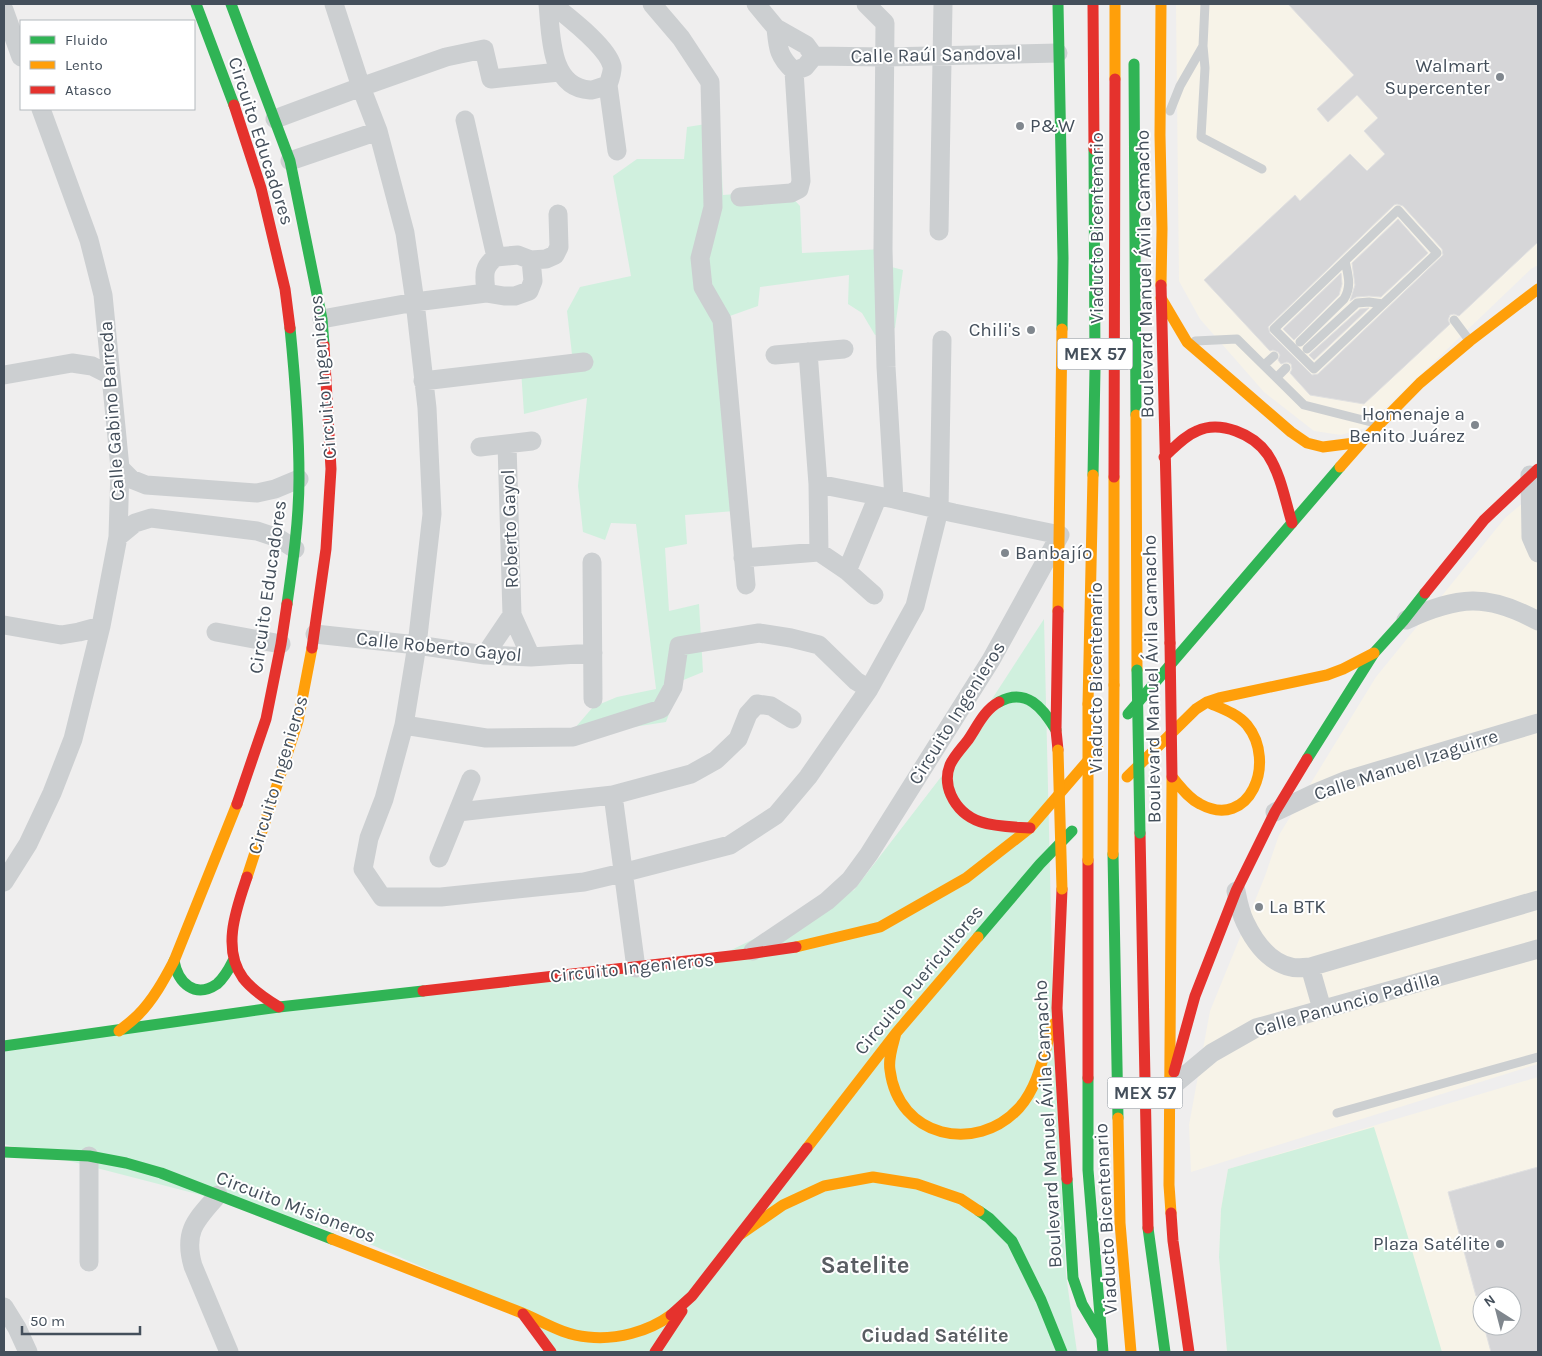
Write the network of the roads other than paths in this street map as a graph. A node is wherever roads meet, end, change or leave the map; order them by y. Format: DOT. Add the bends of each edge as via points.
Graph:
graph roads {
  1 [pos="196,4"];
  2 [pos="230,4"];
  3 [pos="334,4"];
  4 [pos="548,4"];
  5 [pos="552,4"];
  6 [pos="652,4"];
  7 [pos="756,4"];
  8 [pos="866,4"];
  9 [pos="943,4"];
  10 [pos="1058,4"];
  11 [pos="1093,4"];
  12 [pos="1115,4"];
  13 [pos="1161,4"];
  14 [pos="1205,4"];
  15 [pos="4,10"];
  16 [pos="776,28"];
  17 [pos="1203,46"];
  18 [pos="1058,53"];
  19 [pos="1134,53"];
  20 [pos="20,54"];
  21 [pos="814,56"];
  22 [pos="942,56"];
  23 [pos="884,58"];
  24 [pos="794,71"];
  25 [pos="559,72"];
  26 [pos="608,85"];
  27 [pos="361,87"];
  28 [pos="40,110"];
  29 [pos="276,118"];
  30 [pos="465,120"];
  31 [pos="378,131"];
  32 [pos="1160,135"];
  33 [pos="617,151"];
  34 [pos="290,162"];
  35 [pos="1262,169"];
  36 [pos="740,197"];
  37 [pos="558,214"];
  38 [pos="939,230"];
  39 [pos="496,257"];
  40 [pos="530,260"];
  41 [pos="1345,261"];
  42 [pos="1538,289"];
  43 [pos="486,293"];
  44 [pos="1161,297"];
  45 [pos="415,302"];
  46 [pos="1383,304"];
  47 [pos="322,319"];
  48 [pos="1454,320"];
  49 [pos="942,340"];
  50 [pos="1470,341"];
  51 [pos="1187,342"];
  52 [pos="844,349"];
  53 [pos="808,352"];
  54 [pos="775,355"];
  55 [pos="1274,356"];
  56 [pos="584,362"];
  57 [pos="1264,365"];
  58 [pos="1286,368"];
  59 [pos="4,375"];
  60 [pos="110,375"];
  61 [pos="1277,377"];
  62 [pos="423,381"];
  63 [pos="1380,424"];
  64 [pos="532,441"];
  65 [pos="1362,442"];
  66 [pos="507,444"];
  67 [pos="480,447"];
  68 [pos="1164,457"];
  69 [pos="120,468"];
  70 [pos="1534,472"];
  71 [pos="299,479"];
  72 [pos="818,484"];
  73 [pos="886,497"];
  74 [pos="939,510"];
  75 [pos="1292,523"];
  76 [pos="1060,535"];
  77 [pos="118,538"];
  78 [pos="295,549"];
  79 [pos="819,552"];
  80 [pos="1538,553"];
  81 [pos="744,558"];
  82 [pos="592,562"];
  83 [pos="846,572"];
  84 [pos="746,585"];
  85 [pos="874,595"];
  86 [pos="512,615"];
  87 [pos="1402,621"];
  88 [pos="1538,622"];
  89 [pos="4,625"];
  90 [pos="101,626"];
  91 [pos="216,632"];
  92 [pos="315,634"];
  93 [pos="281,644"];
  94 [pos="417,645"];
  95 [pos="593,653"];
  96 [pos="1374,653"];
  97 [pos="485,654"];
  98 [pos="531,657"];
  99 [pos="869,689"];
  100 [pos="593,699"];
  101 [pos="1207,702"];
  102 [pos="792,719"];
  103 [pos="1538,723"];
  104 [pos="404,725"];
  105 [pos="1056,730"];
  106 [pos="1172,776"];
  107 [pos="471,779"];
  108 [pos="613,795"];
  109 [pos="458,812"];
  110 [pos="1275,812"];
  111 [pos="1030,828"];
  112 [pos="439,858"];
  113 [pos="622,873"];
  114 [pos="4,882"];
  115 [pos="1236,891"];
  116 [pos="1538,900"];
  117 [pos="1538,949"];
  118 [pos="748,954"];
  119 [pos="174,960"];
  120 [pos="233,961"];
  121 [pos="1310,967"];
  122 [pos="636,968"];
  123 [pos="279,1007"];
  124 [pos="1057,1008"];
  125 [pos="1322,1009"];
  126 [pos="119,1031"];
  127 [pos="896,1033"];
  128 [pos="5,1047"];
  129 [pos="1538,1057"];
  130 [pos="1170,1088"];
  131 [pos="1337,1113"];
  132 [pos="5,1151"];
  133 [pos="89,1156"];
  134 [pos="218,1195"];
  135 [pos="741,1234"];
  136 [pos="89,1262"];
  137 [pos="692,1296"];
  138 [pos="4,1307"];
  139 [pos="523,1313"];
  140 [pos="1101,1336"];
  141 [pos="28,1352"];
  142 [pos="230,1352"];
  143 [pos="550,1352"];
  144 [pos="655,1352"];
  145 [pos="1062,1352"];
  146 [pos="1103,1352"];
  147 [pos="1131,1352"];
  148 [pos="1165,1352"];
  149 [pos="1189,1352"];
  1 -- 71 [label="main road, Circuito Educadores" via="261,188 285,289 296,384"];
  2 -- 29 [label="main road, Circuito Ingenieros"];
  3 -- 27 [label="street"];
  4 -- 25 [label="street" via="553,52"];
  5 -- 26 [label="street" via="606,53 612,67"];
  6 -- 81 [label="street" via="681,38 710,82 713,206 700,258 703,287 722,320"];
  7 -- 16 [label="street"];
  8 -- 23 [label="street" via="885,23"];
  9 -- 22 [label="street"];
  10 -- 18 [label="main road, Boulevard Manuel Ávila Camacho"];
  11 -- 140 [label="main road, Boulevard Manuel Ávila Camacho / MEX 57, bridge" via="1095,369 1088,704 1088,1170"];
  12 -- 147 [label="main road, Viaducto Bicentenario, bridge" via="1113,854 1120,1223"];
  13 -- 32 [label="main road, Boulevard Manuel Ávila Camacho"];
  14 -- 17 [label="lane"];
  15 -- 20 [label="street"];
  16 -- 21 [label="street" via="806,45"];
  16 -- 24 [label="street" via="784,62"];
  17 -- 32 [label="lane" via="1180,86"];
  17 -- 35 [label="lane" via="1201,137"];
  18 -- 22 [label="street, Calle Raúl Sandoval"];
  18 -- 76 [label="main road, Boulevard Manuel Ávila Camacho" via="1063,258"];
  19 -- 148 [label="main road, Boulevard Manuel Ávila Camacho / MEX 57, bridge" via="1136,670 1147,1222"];
  21 -- 23 [label="street, Calle Raúl Sandoval"];
  21 -- 24 [label="street" via="805,67"];
  22 -- 23 [label="street, Calle Raúl Sandoval"];
  22 -- 38 [label="street"];
  23 -- 73 [label="street"];
  24 -- 36 [label="street" via="799,188 791,193"];
  25 -- 26 [label="street" via="573,86 591,90"];
  25 -- 27 [label="street" via="491,79 484,49 446,58"];
  26 -- 33 [label="street"];
  27 -- 29 [label="street"];
  27 -- 31 [label="street"];
  28 -- 60 [label="street, Calle Gabino Barreda" via="89,240 103,295"];
  29 -- 34 [label="main road, Circuito Ingenieros"];
  30 -- 39 [label="street"];
  31 -- 34 [label="street"];
  31 -- 45 [label="street" via="405,233"];
  32 -- 44 [label="main road, Boulevard Manuel Ávila Camacho"];
  34 -- 47 [label="main road, Circuito Ingenieros"];
  37 -- 40 [label="street" via="559,247 555,255"];
  39 -- 40 [label="street" via="518,255"];
  39 -- 43 [label="street" via="488,263 484,273"];
  40 -- 43 [label="street" via="534,281 529,291 515,296"];
  41 -- 46 [label="lane" via="1350,282 1348,292 1303,345 1357,303"];
  41 -- 46 [label="lane" via="1398,210 1437,253"];
  41 -- 46 [label="lane" via="1274,328 1314,369"];
  42 -- 50 [label="main road, Circuito Ingenieros"];
  43 -- 45 [label="street"];
  44 -- 51 [label="main road"];
  44 -- 68 [label="main road, Boulevard Manuel Ávila Camacho"];
  45 -- 47 [label="street"];
  45 -- 62 [label="street"];
  47 -- 92 [label="main road, Circuito Ingenieros" via="331,469 326,548"];
  48 -- 50 [label="lane"];
  49 -- 74 [label="street"];
  50 -- 63 [label="main road, Circuito Ingenieros" via="1420,383"];
  51 -- 57 [label="lane" via="1237,339"];
  51 -- 65 [label="main road" via="1307,443 1323,447"];
  52 -- 53 [label="street"];
  53 -- 54 [label="street"];
  53 -- 72 [label="street"];
  55 -- 57 [label="lane"];
  56 -- 62 [label="street"];
  57 -- 61 [label="lane"];
  58 -- 61 [label="lane"];
  59 -- 60 [label="street" via="72,363 92,366"];
  60 -- 69 [label="street, Calle Gabino Barreda"];
  61 -- 63 [label="lane" via="1304,405"];
  62 -- 94 [label="street" via="432,514"];
  63 -- 65 [label="main road, Circuito Ingenieros"];
  64 -- 66 [label="street, Roberto Gayol"];
  65 -- 75 [label="main road, Circuito Ingenieros"];
  66 -- 67 [label="street, Roberto Gayol"];
  66 -- 86 [label="street, Roberto Gayol"];
  68 -- 75 [label="main road" via="1183,439 1204,428 1226,428 1246,434 1267,453 1279,478"];
  68 -- 106 [label="main road, Boulevard Manuel Ávila Camacho, bridge"];
  69 -- 71 [label="street" via="131,479 146,485 257,492"];
  69 -- 77 [label="street, Calle Gabino Barreda"];
  70 -- 80 [label="street" via="1531,537"];
  70 -- 87 [label="main road" via="1473,533"];
  71 -- 78 [label="main road, Circuito Educadores"];
  72 -- 73 [label="street"];
  72 -- 79 [label="street"];
  73 -- 74 [label="street"];
  73 -- 83 [label="street"];
  74 -- 76 [label="street"];
  74 -- 99 [label="street" via="915,606"];
  75 -- 111 [label="main road, Circuito Ingenieros"];
  76 -- 105 [label="main road, Boulevard Manuel Ávila Camacho"];
  76 -- 118 [label="street, Circuito Ingenieros" via="987,668 850,880 827,901"];
  77 -- 78 [label="street" via="135,523 151,518 257,531 278,538"];
  77 -- 90 [label="street, Calle Gabino Barreda"];
  78 -- 93 [label="main road, Circuito Educadores"];
  79 -- 81 [label="street"];
  79 -- 83 [label="street"];
  81 -- 84 [label="street"];
  82 -- 95 [label="street"];
  83 -- 85 [label="street"];
  86 -- 97 [label="street, Roberto Gayol"];
  86 -- 98 [label="street, Roberto Gayol"];
  87 -- 88 [label="street" via="1452,602 1475,600 1519,611"];
  87 -- 96 [label="main road"];
  89 -- 90 [label="street" via="61,635"];
  90 -- 114 [label="street, Calle Gabino Barreda" via="73,739 28,844"];
  91 -- 93 [label="street"];
  92 -- 94 [label="street, Calle Roberto Gayol"];
  92 -- 120 [label="main road, Circuito Ingenieros" via="298,721 235,912"];
  93 -- 119 [label="main road, Circuito Educadores" via="266,719 242,792"];
  94 -- 97 [label="street, Calle Roberto Gayol"];
  94 -- 104 [label="street"];
  95 -- 98 [label="street, Calle Roberto Gayol"];
  95 -- 100 [label="street"];
  96 -- 101 [label="main road, Circuito Puericultores" via="1327,675"];
  96 -- 110 [label="main road"];
  97 -- 98 [label="street, Calle Roberto Gayol"];
  99 -- 104 [label="street" via="856,681 819,645 760,633 679,646 673,687 661,709 574,737 486,738"];
  99 -- 113 [label="street" via="808,777 776,815 730,845"];
  101 -- 106 [label="main road" via="1234,715 1256,738 1261,754 1258,784 1239,805 1228,810 1213,809 1192,798"];
  101 -- 127 [label="main road, Circuito Puericultores" via="1196,709 1040,864"];
  102 -- 108 [label="street" via="771,706 757,704 748,714 738,739 716,760 691,774"];
  103 -- 110 [label="street, Calle Manuel Izaguirre" via="1347,780"];
  104 -- 113 [label="street" via="384,799 369,838 363,869 382,897 440,897 584,882"];
  105 -- 111 [label="main road" via="1044,711 1027,698 1017,696 996,702 951,764 947,777 954,804 974,821"];
  105 -- 124 [label="main road, Boulevard Manuel Ávila Camacho, bridge" via="1062,889"];
  106 -- 130 [label="main road, Boulevard Manuel Ávila Camacho"];
  107 -- 109 [label="street"];
  108 -- 109 [label="street"];
  108 -- 113 [label="street"];
  109 -- 112 [label="street"];
  110 -- 115 [label="main road"];
  111 -- 118 [label="main road, Circuito Ingenieros" via="966,878 880,927 803,946"];
  113 -- 122 [label="street"];
  115 -- 121 [label="street" via="1244,921 1265,952 1277,962 1293,968"];
  115 -- 130 [label="main road" via="1195,996"];
  116 -- 121 [label="street"];
  117 -- 125 [label="street, Calle Panuncio Padilla"];
  118 -- 122 [label="main road, Circuito Ingenieros"];
  119 -- 120 [label="main road" via="180,980 200,989 214,985"];
  119 -- 126 [label="main road, Circuito Educadores" via="152,998"];
  120 -- 123 [label="main road, Circuito Ingenieros" via="243,980 257,994"];
  121 -- 125 [label="street"];
  122 -- 123 [label="main road, Circuito Ingenieros"];
  123 -- 126 [label="main road"];
  124 -- 127 [label="main road" via="1034,1085 1019,1108 1000,1124 963,1135 923,1125 905,1110 889,1069"];
  124 -- 140 [label="main road, Boulevard Manuel Ávila Camacho" via="1073,1278 1082,1304"];
  125 -- 130 [label="street, Calle Panuncio Padilla" via="1256,1028 1212,1053"];
  126 -- 128 [label="main road"];
  127 -- 135 [label="main road, Circuito Puericultores"];
  129 -- 131 [label="lane"];
  130 -- 149 [label="main road, Boulevard Manuel Ávila Camacho" via="1169,1185 1173,1240"];
  132 -- 133 [label="main road, Circuito Misioneros"];
  133 -- 134 [label="main road, Circuito Misioneros" via="162,1173"];
  133 -- 136 [label="street"];
  134 -- 139 [label="main road, Circuito Misioneros"];
  134 -- 142 [label="street" via="196,1220 189,1237 189,1253"];
  135 -- 137 [label="main road, Circuito Puericultores"];
  135 -- 145 [label="main road" via="783,1205 824,1186 873,1176 917,1184 961,1199 989,1218 1012,1241"];
  137 -- 139 [label="main road, Circuito Puericultores" via="666,1319 620,1336 592,1337 562,1332"];
  137 -- 144 [label="main road"];
  138 -- 141 [label="street"];
  139 -- 143 [label="main road"];
  140 -- 146 [label="main road, Boulevard Manuel Ávila Camacho / MEX 57"];
}
